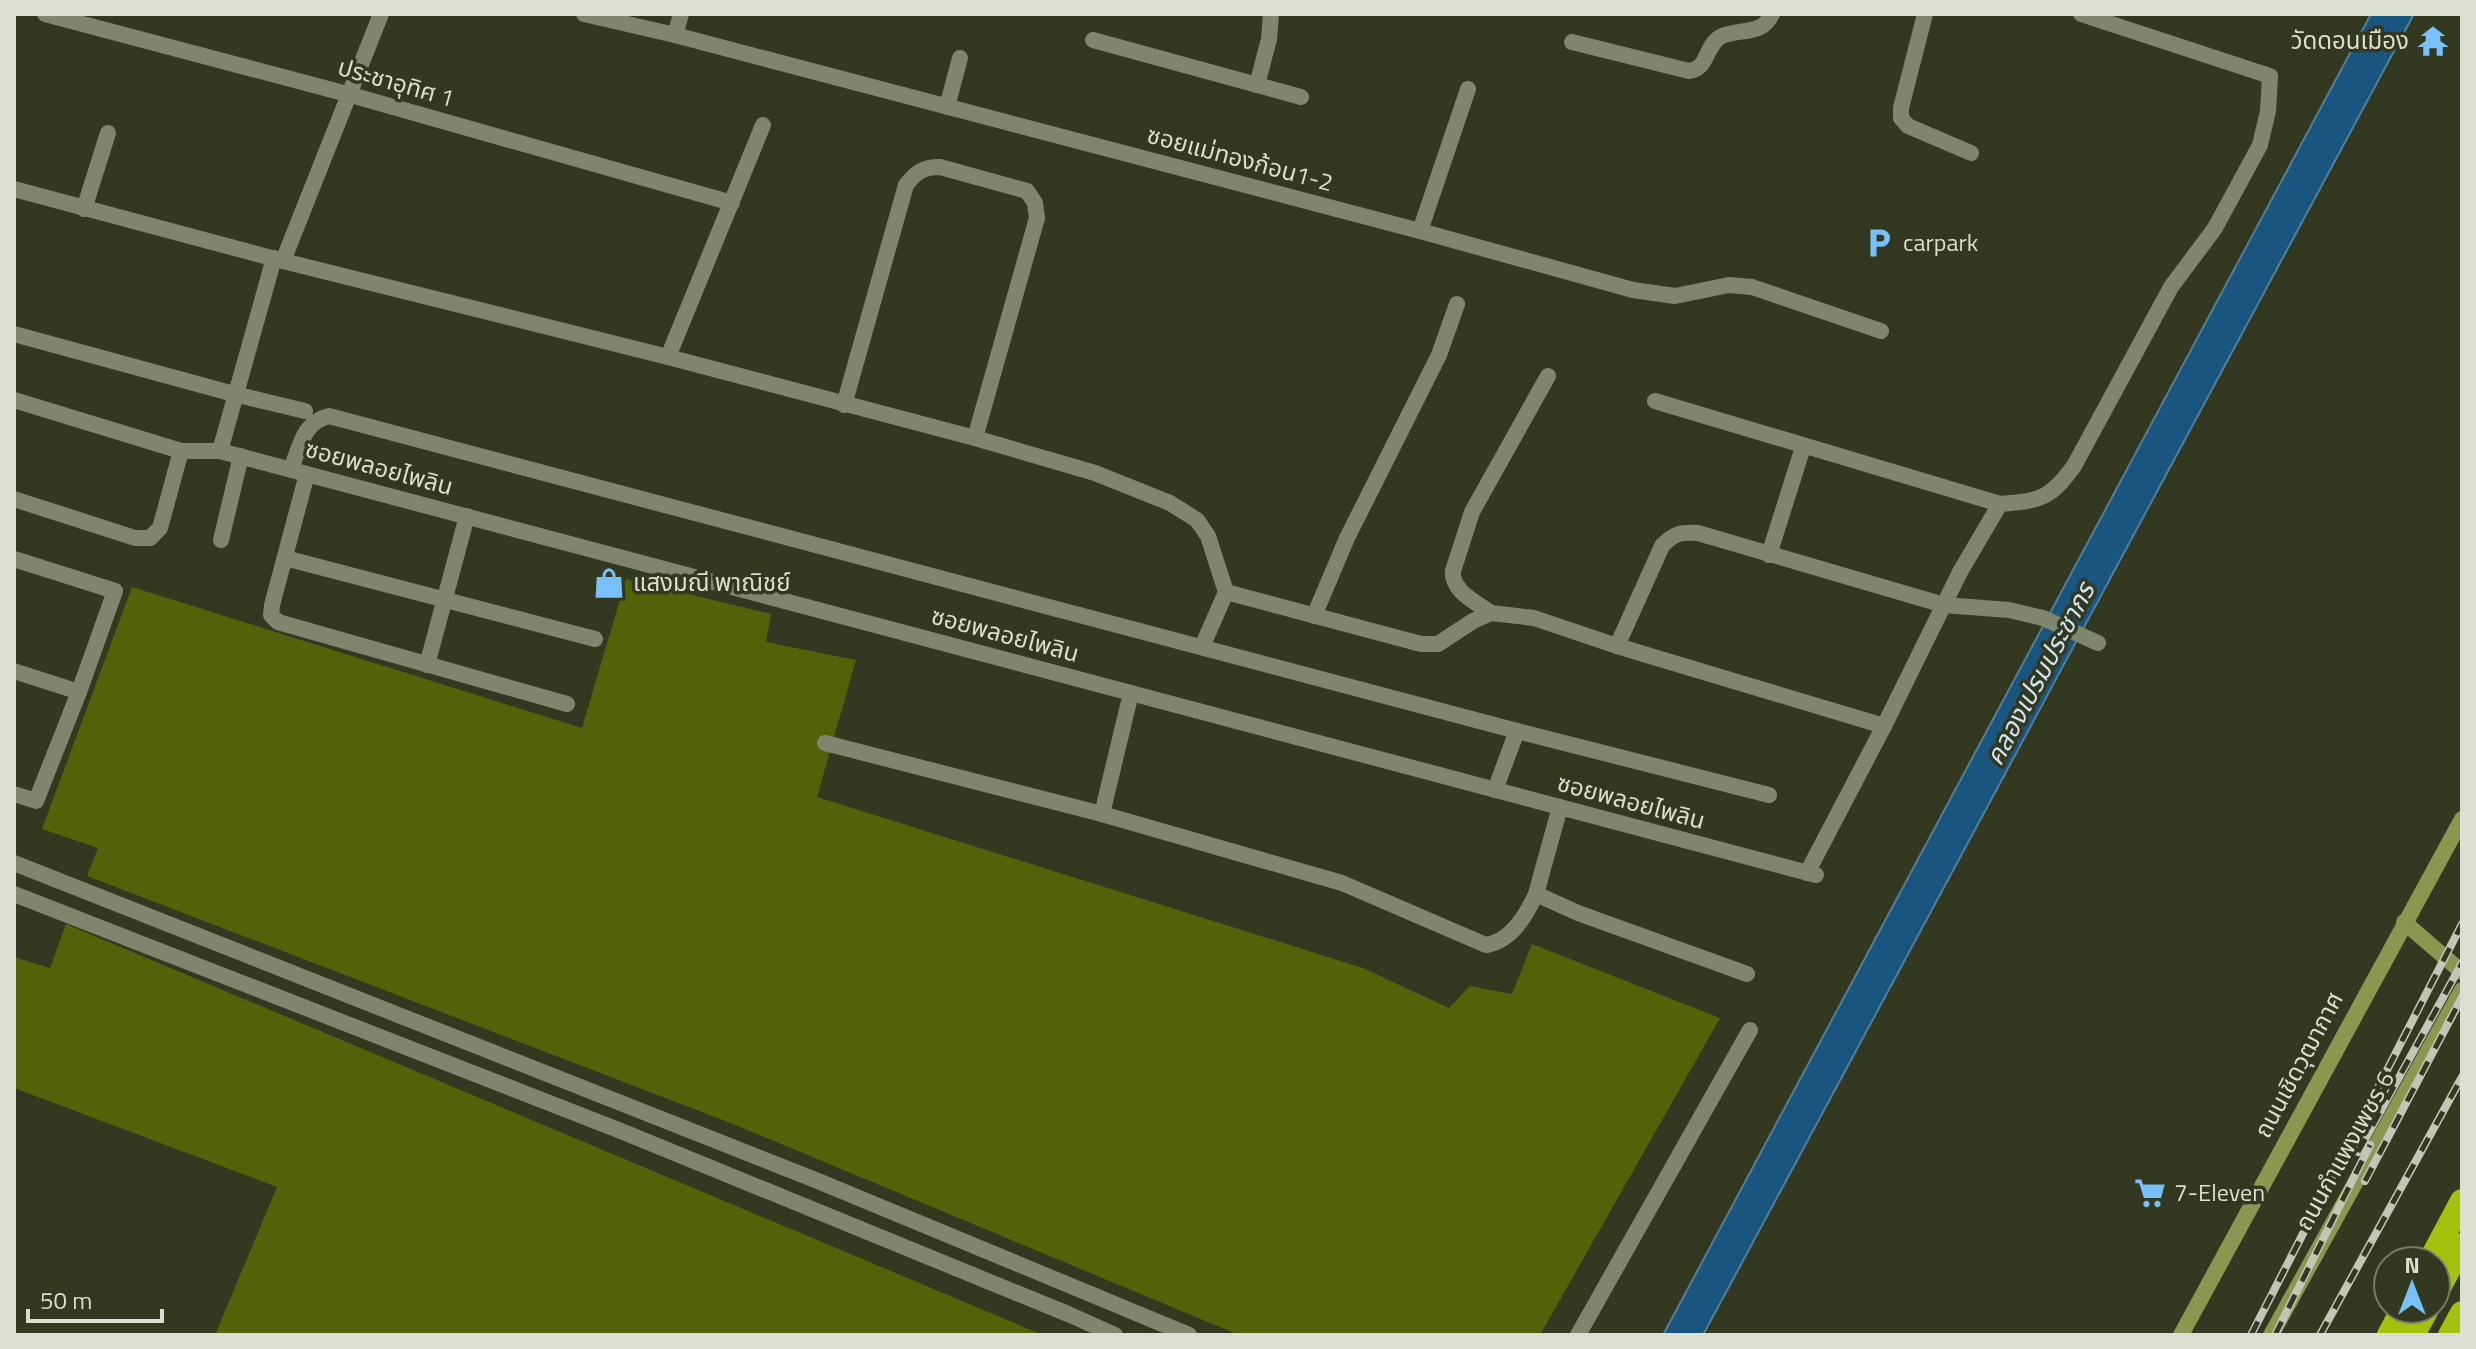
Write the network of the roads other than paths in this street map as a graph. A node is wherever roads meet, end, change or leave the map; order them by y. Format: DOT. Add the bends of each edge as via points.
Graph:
graph roads {
  1 [pos="45,14"];
  2 [pos="381,14"];
  3 [pos="584,14"];
  4 [pos="681,14"];
  5 [pos="1271,14"];
  6 [pos="1772,14"];
  7 [pos="1925,14"];
  8 [pos="2081,14"];
  9 [pos="675,35"];
  10 [pos="1093,40"];
  11 [pos="1572,42"];
  12 [pos="960,58"];
  13 [pos="1257,85"];
  14 [pos="1468,89"];
  15 [pos="351,95"];
  16 [pos="1301,97"];
  17 [pos="947,107"];
  18 [pos="763,125"];
  19 [pos="108,133"];
  20 [pos="1971,153"];
  21 [pos="14,189"];
  22 [pos="732,203"];
  23 [pos="84,209"];
  24 [pos="1420,231"];
  25 [pos="279,260"];
  26 [pos="1457,304"];
  27 [pos="1881,331"];
  28 [pos="14,334"];
  29 [pos="668,357"];
  30 [pos="1548,376"];
  31 [pos="234,394"];
  32 [pos="14,400"];
  33 [pos="1655,401"];
  34 [pos="844,405"];
  35 [pos="305,411"];
  36 [pos="975,438"];
  37 [pos="1803,447"];
  38 [pos="181,451"];
  39 [pos="220,451"];
  40 [pos="241,456"];
  41 [pos="299,472"];
  42 [pos="14,499"];
  43 [pos="2000,504"];
  44 [pos="467,516"];
  45 [pos="221,540"];
  46 [pos="1769,555"];
  47 [pos="285,558"];
  48 [pos="14,559"];
  49 [pos="1226,592"];
  50 [pos="445,601"];
  51 [pos="1944,605"];
  52 [pos="1491,613"];
  53 [pos="1314,616"];
  54 [pos="595,639"];
  55 [pos="2090,640"];
  56 [pos="1617,646"];
  57 [pos="1202,647"];
  58 [pos="427,665"];
  59 [pos="14,671"];
  60 [pos="79,692"];
  61 [pos="1131,693"];
  62 [pos="567,704"];
  63 [pos="1884,726"];
  64 [pos="1517,731"];
  65 [pos="825,743"];
  66 [pos="1495,790"];
  67 [pos="14,794"];
  68 [pos="1769,795"];
  69 [pos="1560,807"];
  70 [pos="1102,814"];
  71 [pos="2462,819"];
  72 [pos="14,863"];
  73 [pos="39,872"];
  74 [pos="1536,894"];
  75 [pos="21,897"];
  76 [pos="2404,922"];
  77 [pos="2462,972"];
  78 [pos="1747,974"];
  79 [pos="337,989"];
  80 [pos="2462,990"];
  81 [pos="325,1015"];
  82 [pos="1750,1030"];
  83 [pos="706,1136"];
  84 [pos="696,1162"];
  85 [pos="2462,1201"];
  86 [pos="2439,1245"];
  87 [pos="2462,1245"];
  88 [pos="2452,1263"];
  89 [pos="1133,1312"];
  90 [pos="2462,1313"];
  91 [pos="1115,1335"];
  92 [pos="1123,1335"];
  93 [pos="1189,1335"];
  94 [pos="1578,1335"];
  95 [pos="2181,1335"];
  96 [pos="2271,1335"];
  97 [pos="2450,1335"];
  1 -- 15 [label="street, ประชาอุทิศ 1"];
  2 -- 15 [label="street"];
  3 -- 9 [label="street, ซอยแม่ทองก้อน1-2"];
  4 -- 9 [label="street"];
  5 -- 13 [label="street"];
  6 -- 11 [label="street" via="1756,30 1720,37 1702,66 1689,71"];
  7 -- 20 [label="street" via="1901,118 1908,126"];
  8 -- 43 [label="street" via="2270,76 2268,111 2260,145 2235,195 2171,287 2060,487 2024,503"];
  9 -- 17 [label="street, ซอยแม่ทองก้อน1-2"];
  10 -- 13 [label="street"];
  12 -- 17 [label="street"];
  13 -- 16 [label="street"];
  14 -- 24 [label="street"];
  15 -- 22 [label="street, ประชาอุทิศ 1"];
  15 -- 25 [label="street"];
  17 -- 24 [label="street, ซอยแม่ทองก้อน1-2"];
  18 -- 22 [label="street"];
  19 -- 23 [label="street"];
  21 -- 23 [label="street"];
  22 -- 29 [label="street"];
  23 -- 25 [label="street"];
  24 -- 27 [label="street, ซอยแม่ทองก้อน1-2" via="1656,295 1752,287"];
  25 -- 29 [label="street"];
  25 -- 31 [label="street"];
  26 -- 53 [label="street" via="1439,355"];
  28 -- 31 [label="street"];
  29 -- 34 [label="street"];
  30 -- 52 [label="street" via="1472,512 1453,571 1459,590"];
  31 -- 35 [label="street"];
  31 -- 39 [label="street"];
  32 -- 38 [label="street, ซอยพลอยไพลิน"];
  33 -- 37 [label="street"];
  34 -- 36 [label="street"];
  34 -- 36 [label="street" via="906,185 926,167 940,167 1027,191 1037,218"];
  36 -- 49 [label="street" via="1095,473 1170,503 1197,520 1208,536"];
  37 -- 43 [label="street"];
  37 -- 46 [label="street"];
  38 -- 39 [label="street, ซอยพลอยไพลิน"];
  38 -- 42 [label="street" via="160,528 150,538 135,538"];
  39 -- 40 [label="street, ซอยพลอยไพลิน"];
  40 -- 41 [label="street, ซอยพลอยไพลิน"];
  40 -- 45 [label="street"];
  41 -- 44 [label="street, ซอยพลอยไพลิน"];
  41 -- 47 [label="street"];
  41 -- 57 [label="street" via="307,429 316,419 329,416"];
  43 -- 51 [label="street"];
  44 -- 50 [label="street"];
  44 -- 61 [label="street, ซอยพลอยไพลิน"];
  46 -- 51 [label="street"];
  46 -- 56 [label="street" via="1698,533 1673,535 1662,546"];
  47 -- 50 [label="street"];
  47 -- 58 [label="street" via="271,615 278,622"];
  48 -- 60 [label="street" via="115,591"];
  49 -- 53 [label="street"];
  49 -- 57 [label="street"];
  50 -- 54 [label="street"];
  50 -- 58 [label="street"];
  51 -- 55 [label="street" via="2043,618"];
  51 -- 63 [label="street"];
  52 -- 53 [label="street" via="1438,644"];
  52 -- 56 [label="street" via="1534,618"];
  56 -- 63 [label="street"];
  57 -- 64 [label="street"];
  58 -- 62 [label="street"];
  59 -- 60 [label="street"];
  60 -- 67 [label="street" via="36,801"];
  61 -- 66 [label="street, ซอยพลอยไพลิน"];
  61 -- 70 [label="street"];
  63 -- 69 [label="street, ซอยพลอยไพลิน" via="1811,874"];
  64 -- 66 [label="street"];
  64 -- 68 [label="street"];
  65 -- 70 [label="street"];
  66 -- 69 [label="street, ซอยพลอยไพลิน"];
  69 -- 74 [label="street"];
  70 -- 74 [label="street" via="1342,883 1486,945 1511,933"];
  71 -- 76 [label="main road, ถนนเชิดวุฒากาศ"];
  72 -- 73 [label="street"];
  73 -- 75 [label="street"];
  73 -- 79 [label="street"];
  74 -- 78 [label="street"];
  75 -- 81 [label="street"];
  76 -- 77 [label="main road"];
  76 -- 95 [label="main road, ถนนเชิดวุฒากาศ"];
  79 -- 81 [label="street"];
  79 -- 83 [label="street"];
  80 -- 96 [label="main road, ถนนกำแพงเพชร 6"];
  81 -- 84 [label="street"];
  82 -- 94 [label="street"];
  83 -- 84 [label="street"];
  83 -- 89 [label="street"];
  84 -- 91 [label="street"];
  85 -- 86 [label="highway"];
  87 -- 88 [label="highway"];
  89 -- 92 [label="street"];
  89 -- 93 [label="street"];
  90 -- 97 [label="highway"];
}
